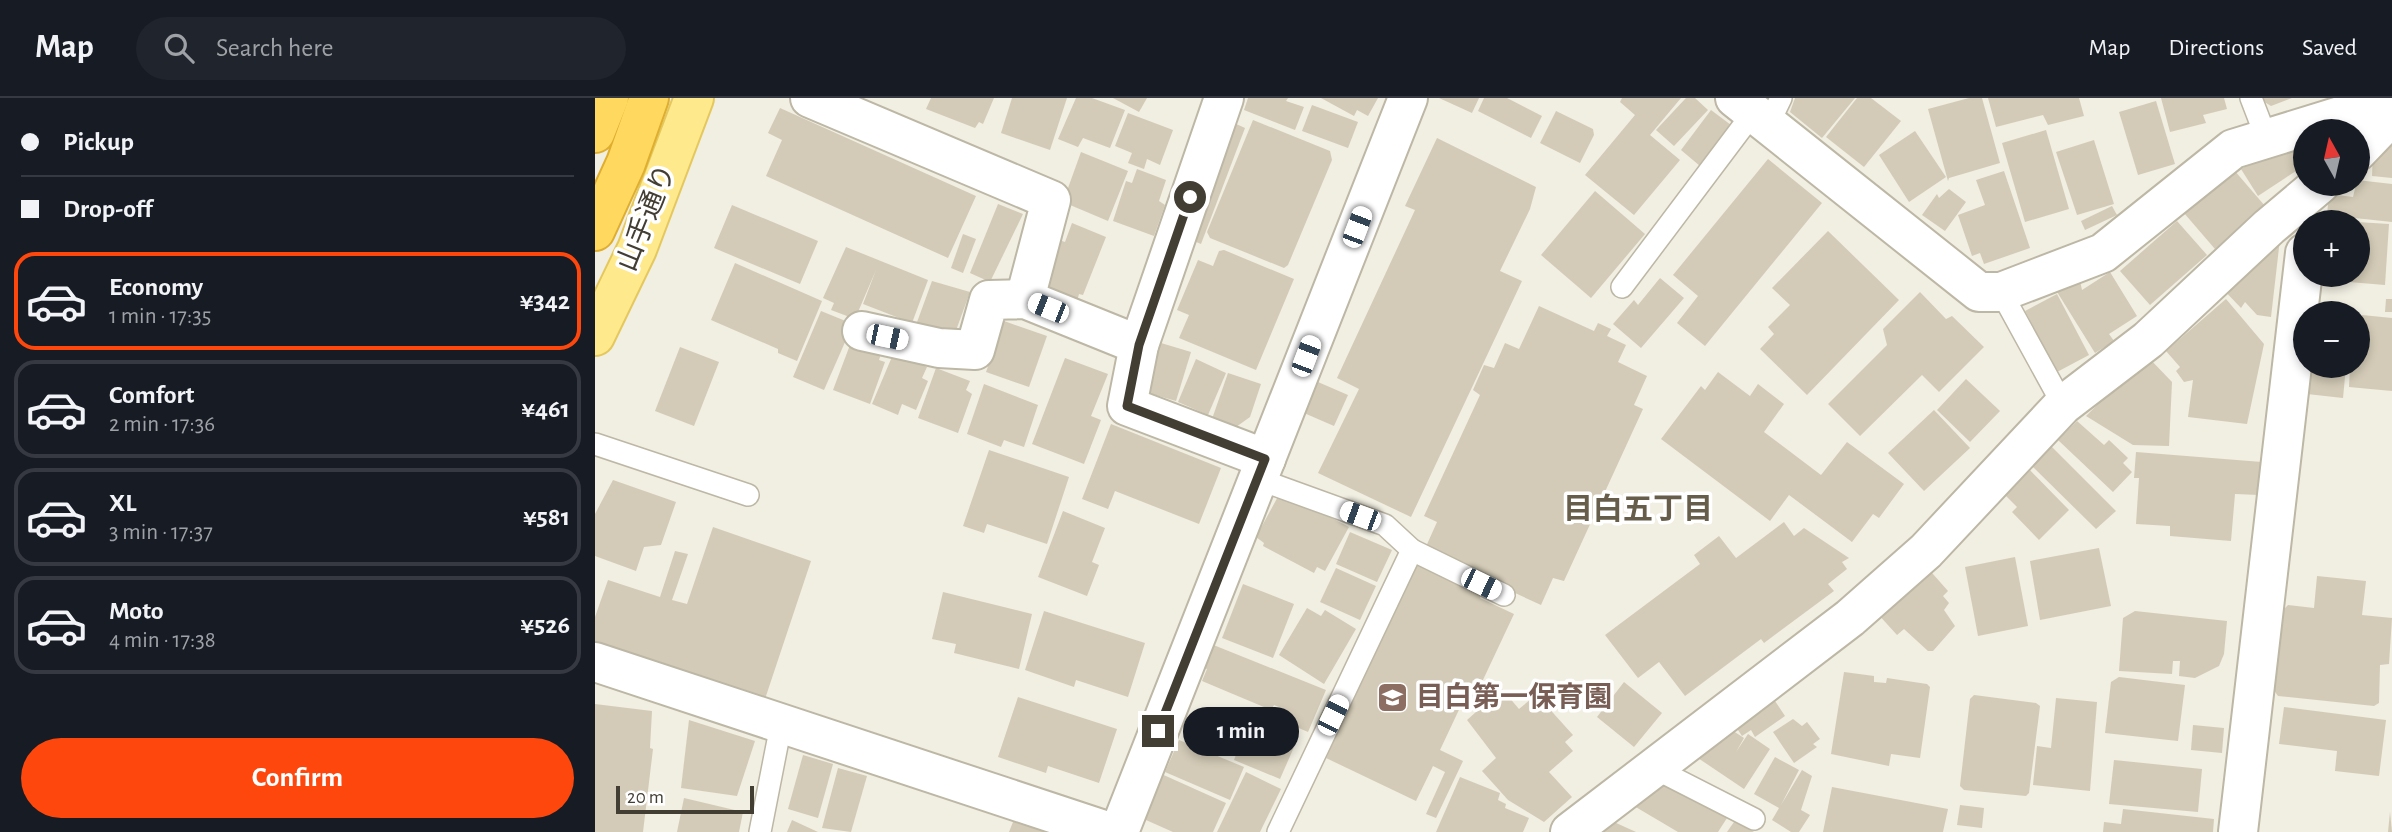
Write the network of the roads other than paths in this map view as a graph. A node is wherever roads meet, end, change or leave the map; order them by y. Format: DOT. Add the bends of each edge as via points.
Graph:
graph roads {
  1 [pos="609,98"];
  2 [pos="649,98"];
  3 [pos="694,98"];
  4 [pos="810,98"];
  5 [pos="1224,98"];
  6 [pos="1408,98"];
  7 [pos="2251,98"];
  8 [pos="2386,102"];
  9 [pos="1759,108"];
  10 [pos="595,133"];
  11 [pos="2266,137"];
  12 [pos="2370,139"];
  13 [pos="2313,199"];
  14 [pos="595,231"];
  15 [pos="1622,287"];
  16 [pos="2301,287"];
  17 [pos="2001,292"];
  18 [pos="1025,299"];
  19 [pos="862,331"];
  20 [pos="595,336"];
  21 [pos="1139,345"];
  22 [pos="2063,405"];
  23 [pos="595,444"];
  24 [pos="1261,469"];
  25 [pos="748,495"];
  26 [pos="1412,550"];
  27 [pos="1504,595"];
  28 [pos="595,662"];
  29 [pos="781,724"];
  30 [pos="1652,767"];
  31 [pos="1754,819"];
  32 [pos="760,832"];
  33 [pos="1110,832"];
  34 [pos="1119,832"];
  35 [pos="1278,832"];
  36 [pos="1570,832"];
  37 [pos="2238,832"];
  1 -- 10 [label="highway"];
  2 -- 14 [label="highway"];
  3 -- 20 [label="main road, 山手通り" via="637,249"];
  4 -- 18 [label="street" via="1051,200"];
  5 -- 21 [label="street"];
  6 -- 24 [label="street"];
  7 -- 11 [label="lane"];
  8 -- 11 [label="street"];
  8 -- 12 [label="street" via="2385,123"];
  9 -- 15 [label="lane"];
  9 -- 17 [label="street" via="1979,292"];
  11 -- 17 [label="street" via="2233,149 2103,253"];
  13 -- 22 [label="street" via="2148,341"];
  16 -- 37 [label="street"];
  17 -- 22 [label="lane"];
  18 -- 19 [label="street" via="989,300 975,350 939,348"];
  18 -- 21 [label="street"];
  21 -- 24 [label="street" via="1127,406"];
  22 -- 30 [label="street" via="1898,576 1850,618"];
  23 -- 25 [label="lane"];
  24 -- 26 [label="lane" via="1385,525"];
  24 -- 34 [label="street"];
  26 -- 27 [label="lane"];
  26 -- 35 [label="lane"];
  28 -- 29 [label="street"];
  29 -- 32 [label="lane"];
  29 -- 33 [label="street"];
  30 -- 31 [label="lane"];
  30 -- 36 [label="street"];
}
